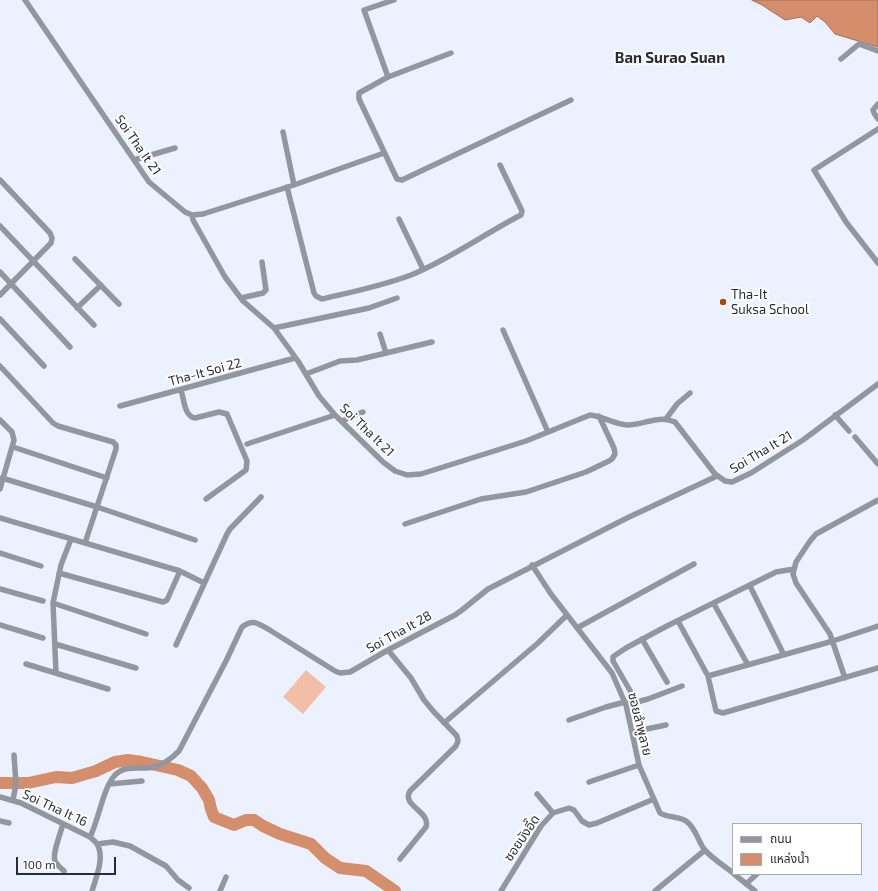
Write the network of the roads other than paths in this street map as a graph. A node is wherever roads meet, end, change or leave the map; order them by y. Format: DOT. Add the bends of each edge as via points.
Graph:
graph roads {
  1 [pos="26,0"];
  2 [pos="394,0"];
  3 [pos="878,51"];
  4 [pos="451,53"];
  5 [pos="841,59"];
  6 [pos="388,77"];
  7 [pos="570,100"];
  8 [pos="878,104"];
  9 [pos="878,119"];
  10 [pos="878,129"];
  11 [pos="283,132"];
  12 [pos="175,148"];
  13 [pos="384,153"];
  14 [pos="134,160"];
  15 [pos="500,165"];
  16 [pos="0,180"];
  17 [pos="294,185"];
  18 [pos="287,187"];
  19 [pos="192,215"];
  20 [pos="399,219"];
  21 [pos="0,226"];
  22 [pos="75,259"];
  23 [pos="34,262"];
  24 [pos="262,262"];
  25 [pos="878,263"];
  26 [pos="423,269"];
  27 [pos="0,272"];
  28 [pos="11,284"];
  29 [pos="101,285"];
  30 [pos="0,295"];
  31 [pos="241,298"];
  32 [pos="397,298"];
  33 [pos="118,304"];
  34 [pos="77,308"];
  35 [pos="0,319"];
  36 [pos="94,325"];
  37 [pos="274,328"];
  38 [pos="503,330"];
  39 [pos="380,334"];
  40 [pos="432,342"];
  41 [pos="70,347"];
  42 [pos="386,353"];
  43 [pos="295,358"];
  44 [pos="0,366"];
  45 [pos="44,366"];
  46 [pos="306,374"];
  47 [pos="878,384"];
  48 [pos="181,390"];
  49 [pos="690,393"];
  50 [pos="120,406"];
  51 [pos="363,412"];
  52 [pos="335,415"];
  53 [pos="835,415"];
  54 [pos="599,416"];
  55 [pos="666,419"];
  56 [pos="0,420"];
  57 [pos="342,421"];
  58 [pos="849,431"];
  59 [pos="548,432"];
  60 [pos="855,437"];
  61 [pos="247,444"];
  62 [pos="13,447"];
  63 [pos="878,464"];
  64 [pos="717,476"];
  65 [pos="2,478"];
  66 [pos="107,478"];
  67 [pos="0,489"];
  68 [pos="261,497"];
  69 [pos="206,499"];
  70 [pos="878,500"];
  71 [pos="97,507"];
  72 [pos="0,518"];
  73 [pos="406,524"];
  74 [pos="71,539"];
  75 [pos="195,540"];
  76 [pos="85,543"];
  77 [pos="0,553"];
  78 [pos="694,564"];
  79 [pos="532,565"];
  80 [pos="41,566"];
  81 [pos="794,569"];
  82 [pos="180,571"];
  83 [pos="59,573"];
  84 [pos="204,583"];
  85 [pos="750,586"];
  86 [pos="0,589"];
  87 [pos="43,601"];
  88 [pos="53,603"];
  89 [pos="714,604"];
  90 [pos="567,615"];
  91 [pos="678,621"];
  92 [pos="0,625"];
  93 [pos="878,626"];
  94 [pos="577,628"];
  95 [pos="146,634"];
  96 [pos="43,638"];
  97 [pos="642,639"];
  98 [pos="833,641"];
  99 [pos="55,644"];
  100 [pos="176,645"];
  101 [pos="388,650"];
  102 [pos="784,655"];
  103 [pos="26,664"];
  104 [pos="748,665"];
  105 [pos="136,668"];
  106 [pos="878,668"];
  107 [pos="56,673"];
  108 [pos="708,676"];
  109 [pos="845,678"];
  110 [pos="667,682"];
  111 [pos="682,686"];
  112 [pos="108,689"];
  113 [pos="632,694"];
  114 [pos="626,704"];
  115 [pos="569,720"];
  116 [pos="444,723"];
  117 [pos="666,725"];
  118 [pos="632,732"];
  119 [pos="14,755"];
  120 [pos="639,765"];
  121 [pos="142,780"];
  122 [pos="589,782"];
  123 [pos="109,784"];
  124 [pos="536,794"];
  125 [pos="0,797"];
  126 [pos="654,799"];
  127 [pos="13,800"];
  128 [pos="553,813"];
  129 [pos="0,820"];
  130 [pos="9,823"];
  131 [pos="63,824"];
  132 [pos="90,837"];
  133 [pos="97,844"];
  134 [pos="705,850"];
  135 [pos="400,859"];
  136 [pos="64,871"];
  137 [pos="732,872"];
  138 [pos="735,875"];
  139 [pos="756,875"];
  140 [pos="226,877"];
  141 [pos="746,884"];
  142 [pos="189,888"];
  143 [pos="92,891"];
  144 [pos="220,891"];
  145 [pos="501,891"];
  146 [pos="655,891"];
  147 [pos="755,891"];
  1 -- 14 [label="street, Soi Tha It 21"];
  2 -- 6 [label="street" via="364,10"];
  3 -- 5 [label="street" via="859,44"];
  4 -- 6 [label="street"];
  6 -- 13 [label="street" via="359,93 359,99"];
  7 -- 13 [label="street" via="402,180 397,179"];
  8 -- 9 [label="street" via="873,110"];
  10 -- 25 [label="street" via="814,170 846,222"];
  11 -- 17 [label="street"];
  12 -- 14 [label="street"];
  13 -- 17 [label="street"];
  14 -- 19 [label="street, Soi Tha It 21" via="149,182"];
  15 -- 26 [label="street" via="522,211 521,214"];
  16 -- 23 [label="street" via="50,233 51,243"];
  17 -- 18 [label="street"];
  18 -- 19 [label="street" via="203,214"];
  18 -- 26 [label="street" via="316,296 322,299 386,284"];
  19 -- 31 [label="street, Soi Tha It 21" via="225,277"];
  20 -- 26 [label="street"];
  21 -- 23 [label="street"];
  22 -- 29 [label="street"];
  23 -- 28 [label="street"];
  23 -- 34 [label="street"];
  24 -- 31 [label="street" via="266,290"];
  27 -- 28 [label="street"];
  28 -- 30 [label="street"];
  28 -- 41 [label="street"];
  29 -- 33 [label="street"];
  29 -- 34 [label="street"];
  31 -- 37 [label="street, Soi Tha It 21"];
  32 -- 37 [label="street" via="369,308"];
  34 -- 36 [label="street"];
  35 -- 45 [label="street"];
  37 -- 43 [label="street, Soi Tha It 21"];
  38 -- 59 [label="street"];
  39 -- 42 [label="street"];
  40 -- 42 [label="street"];
  42 -- 46 [label="street" via="340,361"];
  43 -- 46 [label="street, Soi Tha It 21"];
  43 -- 48 [label="street, Tha-It Soi 22"];
  44 -- 66 [label="street" via="53,423 116,445"];
  46 -- 52 [label="street, Soi Tha It 21" via="319,396"];
  47 -- 53 [label="street, Soi Tha It 21"];
  48 -- 50 [label="street, Tha-It Soi 22"];
  48 -- 69 [label="street" via="187,412 191,417 218,412 227,414 247,461 246,470"];
  49 -- 55 [label="street" via="677,404"];
  51 -- 57 [label="street"];
  52 -- 57 [label="street, Soi Tha It 21"];
  52 -- 61 [label="street"];
  53 -- 58 [label="street"];
  53 -- 64 [label="street, Soi Tha It 21" via="803,440 738,480 728,482"];
  54 -- 55 [label="street" via="628,425"];
  54 -- 59 [label="street, Soi Tha It 21" via="590,415"];
  54 -- 73 [label="street" via="614,448 615,454 609,461 586,472 526,492 481,499"];
  55 -- 64 [label="street, Soi Tha It 21" via="675,422 682,429"];
  56 -- 62 [label="street" via="12,432"];
  57 -- 59 [label="street, Soi Tha It 21" via="383,462 395,471 407,475 421,474"];
  60 -- 63 [label="street"];
  62 -- 65 [label="street"];
  62 -- 66 [label="street"];
  64 -- 79 [label="street, Soi Tha It 28"];
  65 -- 67 [label="street"];
  65 -- 71 [label="street"];
  66 -- 71 [label="street"];
  68 -- 84 [label="street" via="230,529"];
  70 -- 81 [label="street" via="816,534"];
  71 -- 75 [label="street"];
  71 -- 76 [label="street"];
  72 -- 74 [label="street"];
  74 -- 76 [label="street"];
  74 -- 83 [label="street"];
  76 -- 82 [label="street"];
  77 -- 80 [label="street"];
  78 -- 94 [label="street"];
  79 -- 90 [label="street, ซอยลำพูลาย"];
  79 -- 101 [label="street, Soi Tha It 28" via="488,589 462,610"];
  81 -- 85 [label="street" via="776,572"];
  81 -- 98 [label="street" via="796,583"];
  82 -- 83 [label="street" via="167,600 163,602"];
  82 -- 84 [label="street"];
  83 -- 88 [label="street"];
  84 -- 100 [label="street"];
  85 -- 89 [label="street"];
  85 -- 102 [label="street"];
  86 -- 87 [label="street"];
  88 -- 95 [label="street"];
  88 -- 99 [label="street"];
  89 -- 91 [label="street"];
  89 -- 104 [label="street"];
  90 -- 94 [label="street, ซอยลำพูลาย"];
  90 -- 116 [label="street"];
  91 -- 97 [label="street"];
  91 -- 108 [label="street"];
  92 -- 96 [label="street"];
  93 -- 98 [label="street"];
  94 -- 114 [label="street, ซอยลำพูลาย" via="612,673"];
  97 -- 110 [label="street"];
  97 -- 113 [label="street" via="613,657 613,662"];
  98 -- 102 [label="street"];
  98 -- 109 [label="street"];
  99 -- 105 [label="street"];
  99 -- 107 [label="street"];
  101 -- 116 [label="street"];
  101 -- 123 [label="street, Soi Tha It 28" via="350,672 340,673 268,629 258,624 247,623 242,627 174,757 153,768 123,769"];
  102 -- 104 [label="street"];
  103 -- 107 [label="street"];
  104 -- 108 [label="street"];
  106 -- 109 [label="street"];
  107 -- 112 [label="street"];
  108 -- 109 [label="street" via="716,711 723,713"];
  111 -- 114 [label="street"];
  114 -- 115 [label="street" via="606,707"];
  114 -- 118 [label="street, ซอยลำพูลาย"];
  116 -- 135 [label="street" via="458,736 458,741 408,795 408,800 428,822"];
  117 -- 118 [label="street"];
  118 -- 120 [label="street, ซอยลำพูลาย"];
  119 -- 127 [label="street" via="16,784"];
  120 -- 122 [label="street"];
  120 -- 126 [label="street, ซอยลำพูลาย"];
  121 -- 123 [label="street"];
  123 -- 132 [label="street"];
  124 -- 128 [label="street"];
  125 -- 127 [label="street, Soi Tha It 16"];
  126 -- 128 [label="street, ซอยบังอี๊ด" via="593,824 582,821 574,810 569,808"];
  126 -- 134 [label="street, ซอยลำพูลาย" via="664,816 688,822"];
  127 -- 131 [label="street, Soi Tha It 16"];
  128 -- 145 [label="street, ซอยบังอี๊ด" via="541,826"];
  129 -- 130 [label="street"];
  131 -- 132 [label="street, Soi Tha It 16"];
  131 -- 136 [label="street" via="55,858"];
  132 -- 133 [label="street, Soi Tha It 16"];
  133 -- 142 [label="street" via="113,842 130,846 166,866"];
  133 -- 143 [label="street, Soi Tha It 16" via="100,862"];
  134 -- 137 [label="street, ซอยลำพูลาย"];
  134 -- 146 [label="street"];
  138 -- 141 [label="street, ซอยลำพูลาย"];
  139 -- 141 [label="street"];
  140 -- 144 [label="street"];
  141 -- 147 [label="street, ซอยลำพูลาย"];
}
